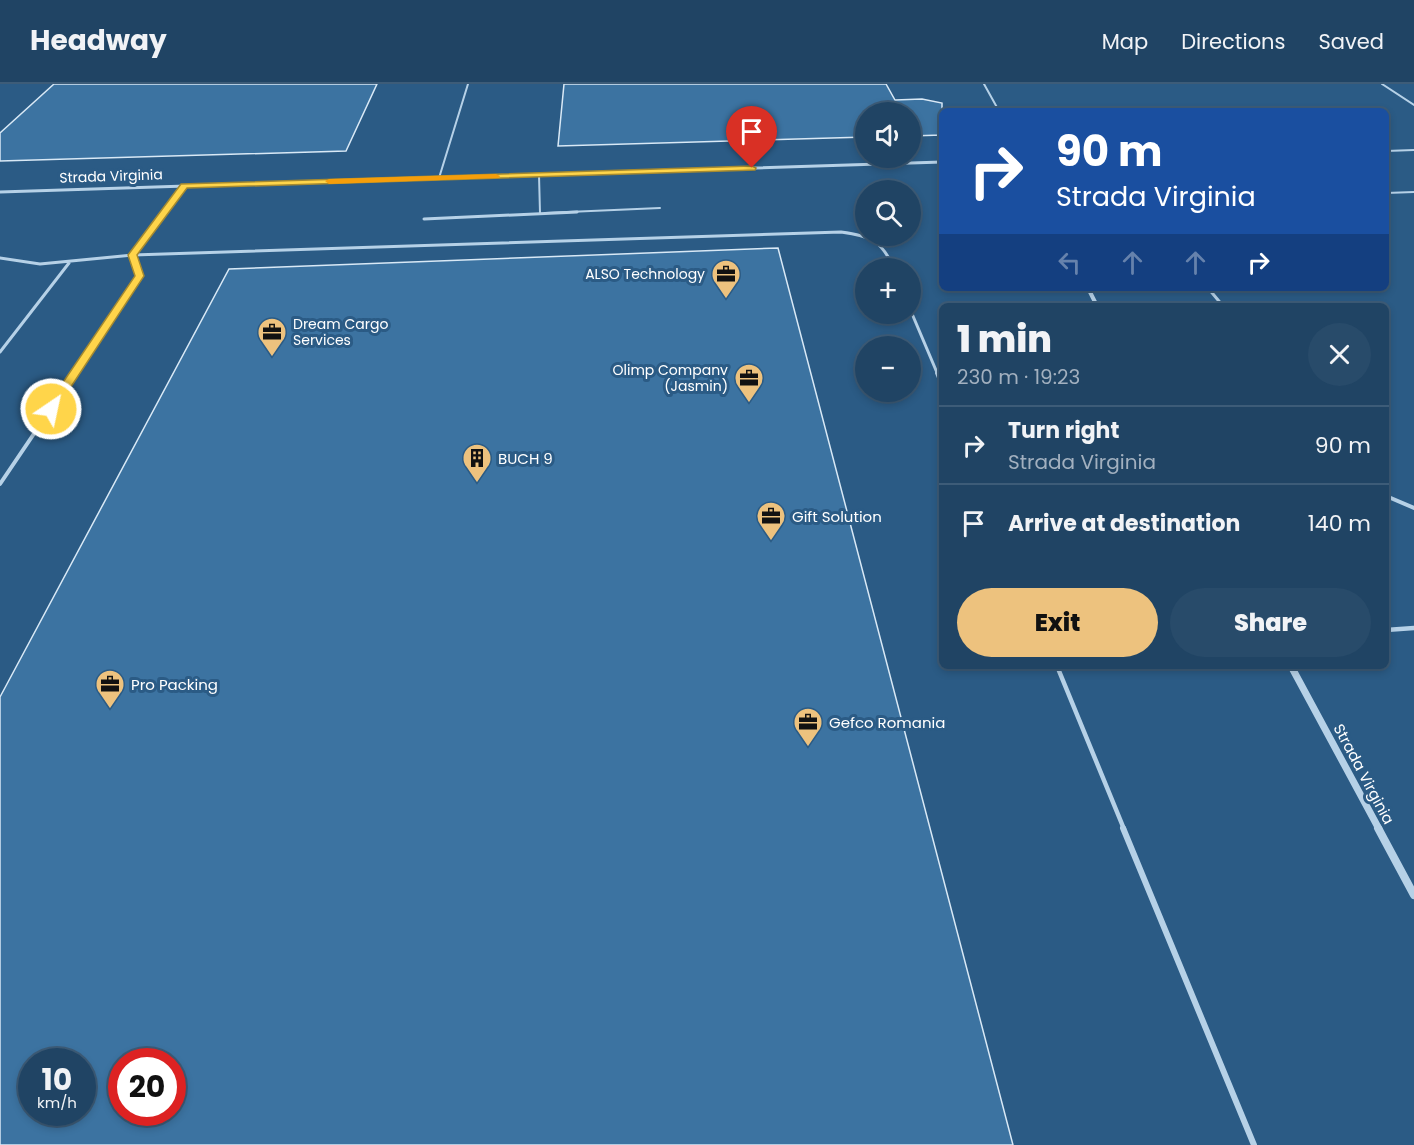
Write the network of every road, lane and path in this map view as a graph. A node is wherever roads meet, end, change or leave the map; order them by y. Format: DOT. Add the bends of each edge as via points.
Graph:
graph roads {
  1 [pos="468,84"];
  2 [pos="984,84"];
  3 [pos="1382,84"];
  4 [pos="1414,105"];
  5 [pos="997,108"];
  6 [pos="1389,150"];
  7 [pos="1414,150"];
  8 [pos="939,162"];
  9 [pos="539,175"];
  10 [pos="439,178"];
  11 [pos="184,186"];
  12 [pos="0,192"];
  13 [pos="1414,192"];
  14 [pos="1389,193"];
  15 [pos="660,208"];
  16 [pos="540,213"];
  17 [pos="424,219"];
  18 [pos="133,255"];
  19 [pos="0,258"];
  20 [pos="890,258"];
  21 [pos="69,263"];
  22 [pos="1210,291"];
  23 [pos="1220,303"];
  24 [pos="916,324"];
  25 [pos="0,352"];
  26 [pos="939,379"];
  27 [pos="0,484"];
  28 [pos="1389,497"];
  29 [pos="1414,508"];
  30 [pos="1414,628"];
  31 [pos="1389,630"];
  32 [pos="1058,669"];
  33 [pos="1293,669"];
  34 [pos="1414,895"];
  35 [pos="1254,1145"];
  1 -- 10 [label="lane"];
  2 -- 5 [label="lane"];
  3 -- 4 [label="lane"];
  6 -- 7 [label="lane"];
  8 -- 9 [label="street, Strada Virginia"];
  9 -- 10 [label="street, Strada Virginia"];
  9 -- 16 [label="lane"];
  10 -- 11 [label="street, Strada Virginia"];
  11 -- 12 [label="street, Strada Virginia"];
  11 -- 18 [label="lane"];
  13 -- 14 [label="lane"];
  15 -- 16 [label="lane"];
  16 -- 17 [label="lane"];
  18 -- 20 [label="lane" via="841,231 861,234 885,248"];
  18 -- 21 [label="lane"];
  18 -- 27 [label="lane" via="140,276"];
  19 -- 21 [label="lane" via="21,263"];
  21 -- 25 [label="lane"];
  22 -- 23 [label="lane"];
  24 -- 26 [label="lane"];
  28 -- 29 [label="lane"];
  30 -- 31 [label="lane"];
  32 -- 35 [label="lane"];
  33 -- 34 [label="street, Strada Virginia"];
}
